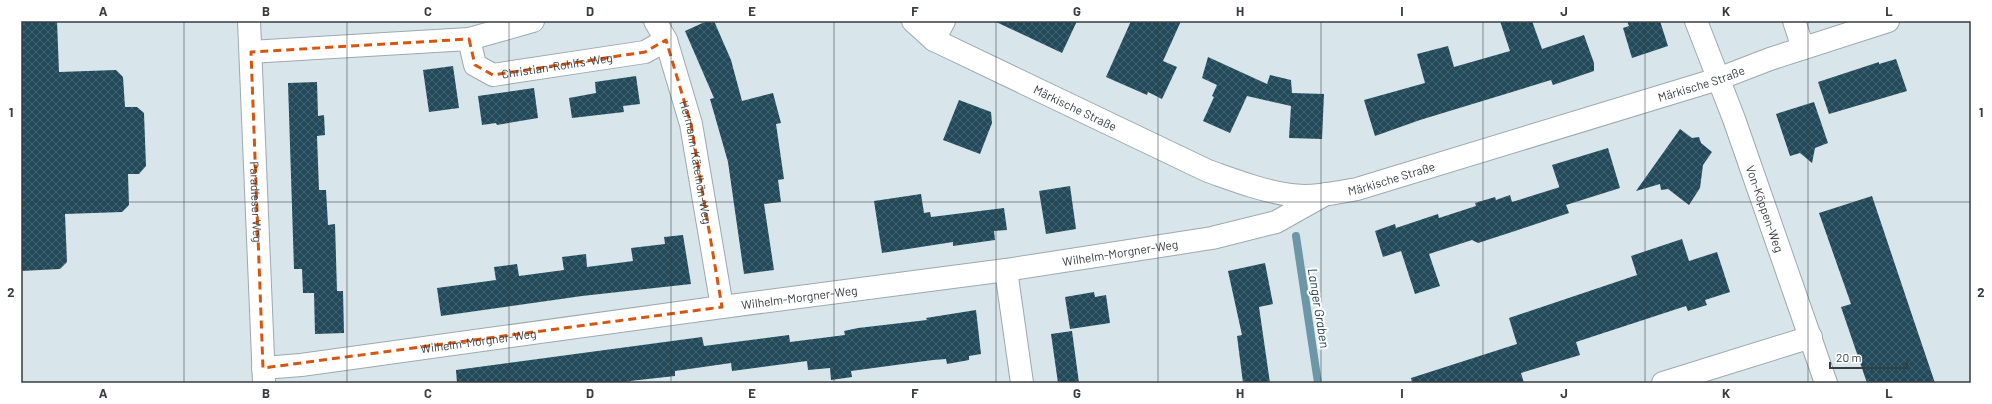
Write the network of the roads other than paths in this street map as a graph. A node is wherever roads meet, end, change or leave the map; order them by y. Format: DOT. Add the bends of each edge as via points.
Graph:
graph roads {
  1 [pos="249,21"];
  2 [pos="533,21"];
  3 [pos="654,21"];
  4 [pos="913,21"];
  5 [pos="1696,21"];
  6 [pos="1794,21"];
  7 [pos="1888,21"];
  8 [pos="939,30"];
  9 [pos="469,39"];
  10 [pos="666,40"];
  11 [pos="1803,48"];
  12 [pos="251,52"];
  13 [pos="1718,79"];
  14 [pos="1326,194"];
  15 [pos="1006,270"];
  16 [pos="722,307"];
  17 [pos="1811,337"];
  18 [pos="263,376"];
  19 [pos="1022,383"];
  20 [pos="1663,383"];
  21 [pos="1826,383"];
  1 -- 12 [label="street, Paradieser Weg"];
  2 -- 9 [label="street"];
  3 -- 10 [label="street, Hermann-Kätelhön-Weg"];
  4 -- 8 [label="street, Märkische Straße"];
  5 -- 13 [label="street, Von-Köppen-Weg"];
  6 -- 11 [label="street"];
  7 -- 11 [label="street, Märkische Straße"];
  8 -- 14 [label="street, Märkische Straße" via="1208,171 1251,186 1291,195"];
  9 -- 10 [label="street, Christian-Rohlfs-Weg" via="475,65 493,75 645,52"];
  9 -- 12 [label="street"];
  10 -- 16 [label="street, Hermann-Kätelhön-Weg" via="691,124"];
  11 -- 13 [label="street, Märkische Straße"];
  12 -- 18 [label="street, Paradieser Weg"];
  13 -- 14 [label="street, Märkische Straße" via="1357,189"];
  13 -- 17 [label="street, Von-Köppen-Weg"];
  14 -- 15 [label="street, Wilhelm-Morgner-Weg" via="1276,222 1212,238"];
  15 -- 16 [label="street, Wilhelm-Morgner-Weg"];
  15 -- 19 [label="street"];
  16 -- 18 [label="street, Wilhelm-Morgner-Weg" via="300,365"];
  17 -- 20 [label="street"];
  17 -- 21 [label="street, Von-Köppen-Weg"];
}
